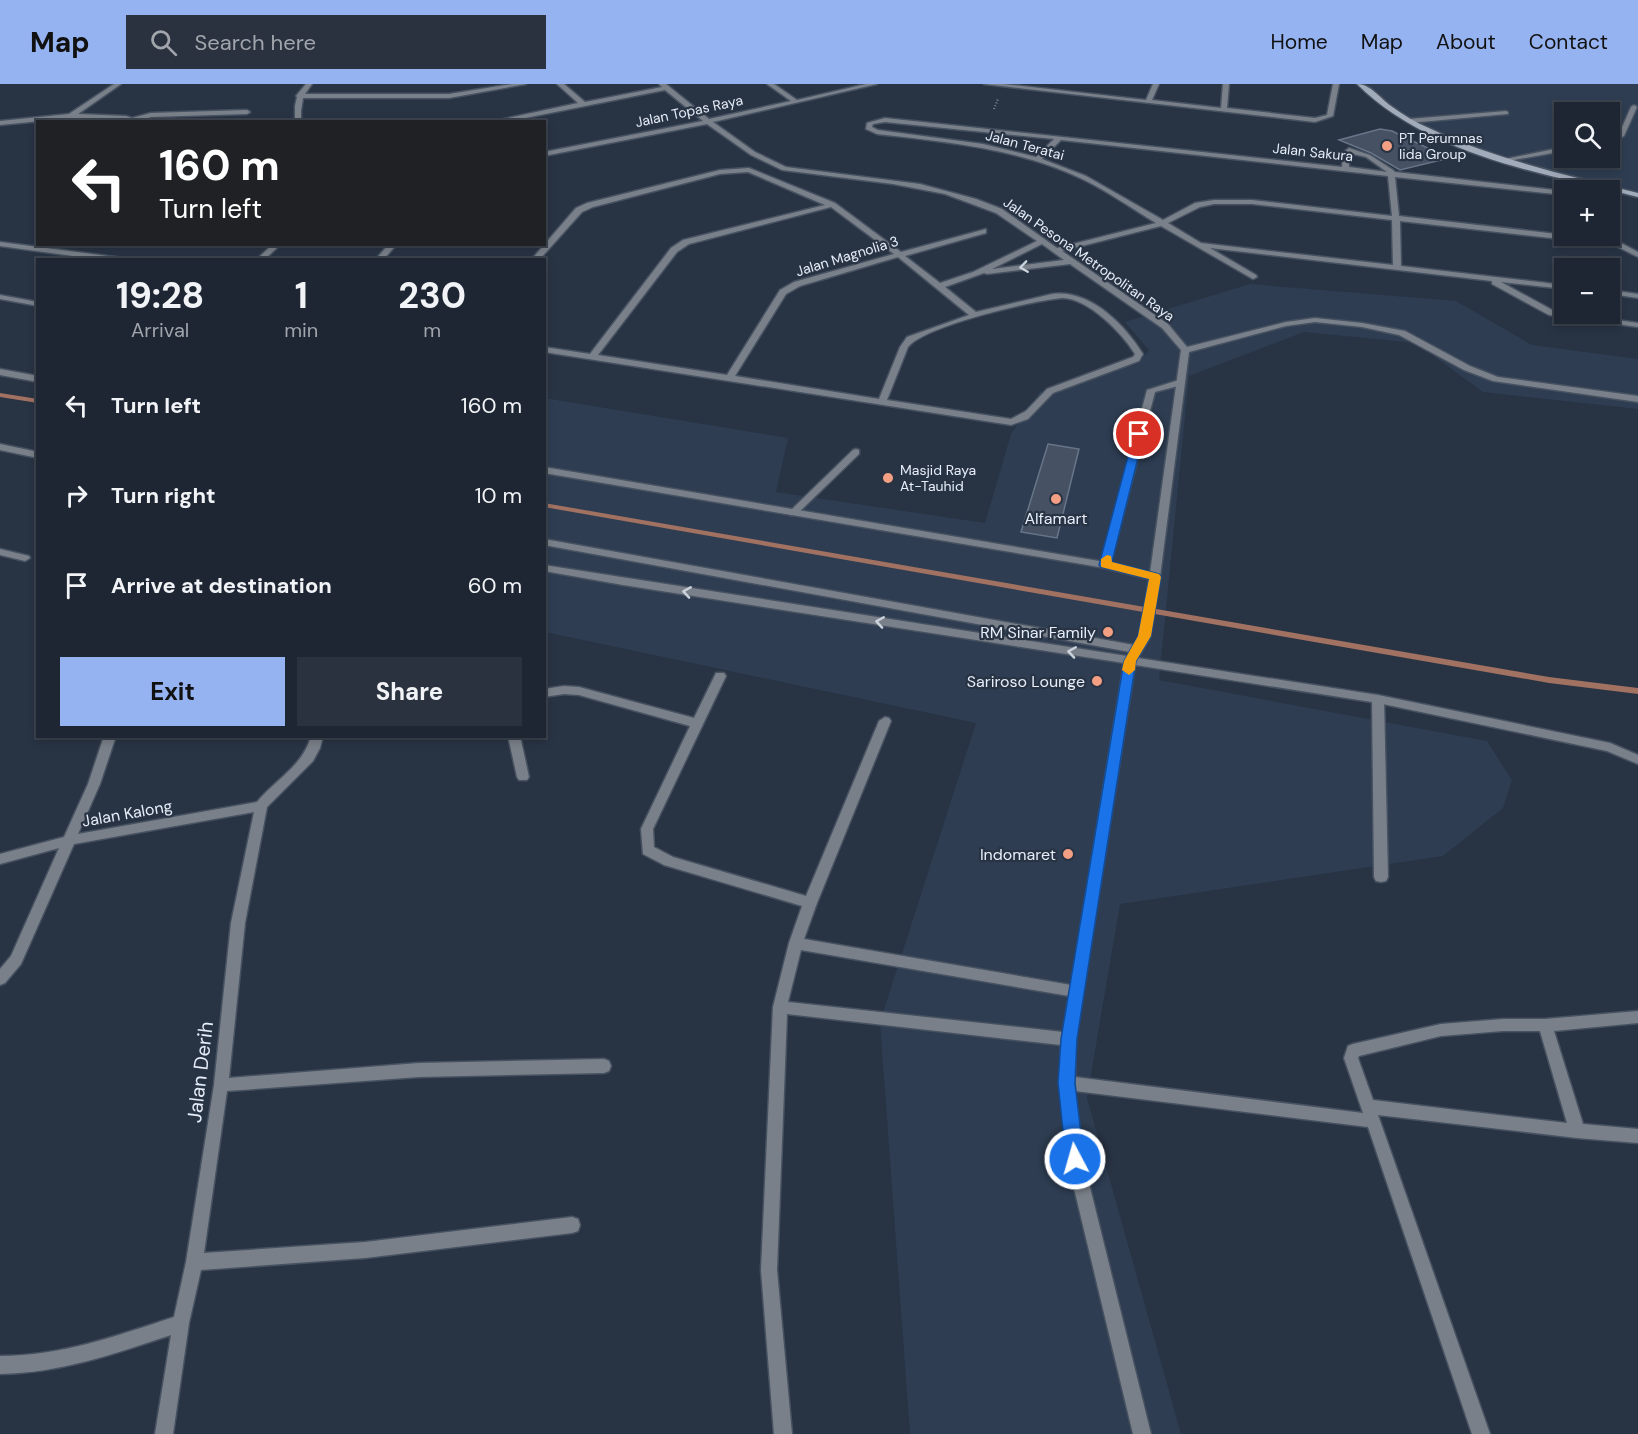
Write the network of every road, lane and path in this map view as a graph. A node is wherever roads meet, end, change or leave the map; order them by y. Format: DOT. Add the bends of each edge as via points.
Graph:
graph roads {
  1 [pos="118,84"];
  2 [pos="309,84"];
  3 [pos="523,84"];
  4 [pos="560,84"];
  5 [pos="770,84"];
  6 [pos="874,84"];
  7 [pos="987,84"];
  8 [pos="1156,84"];
  9 [pos="1226,84"];
  10 [pos="1336,84"];
  11 [pos="1360,84"];
  12 [pos="664,86"];
  13 [pos="299,96"];
  14 [pos="795,101"];
  15 [pos="1148,102"];
  16 [pos="583,104"];
  17 [pos="1634,108"];
  18 [pos="1224,110"];
  19 [pos="247,112"];
  20 [pos="1506,113"];
  21 [pos="71,116"];
  22 [pos="121,120"];
  23 [pos="137,120"];
  24 [pos="298,120"];
  25 [pos="503,120"];
  26 [pos="710,121"];
  27 [pos="1409,121"];
  28 [pos="0,123"];
  29 [pos="868,128"];
  30 [pos="1620,136"];
  31 [pos="1059,138"];
  32 [pos="1554,151"];
  33 [pos="546,154"];
  34 [pos="1039,158"];
  35 [pos="1503,160"];
  36 [pos="1346,169"];
  37 [pos="1391,173"];
  38 [pos="1554,192"];
  39 [pos="1638,195"];
  40 [pos="832,206"];
  41 [pos="1396,218"];
  42 [pos="1163,223"];
  43 [pos="983,231"];
  44 [pos="1554,236"];
  45 [pos="1043,241"];
  46 [pos="0,244"];
  47 [pos="1198,244"];
  48 [pos="1620,245"];
  49 [pos="276,246"];
  50 [pos="392,246"];
  51 [pos="1056,250"];
  52 [pos="900,255"];
  53 [pos="1638,255"];
  54 [pos="108,258"];
  55 [pos="261,258"];
  56 [pos="380,258"];
  57 [pos="536,258"];
  58 [pos="1072,261"];
  59 [pos="1397,267"];
  60 [pos="976,274"];
  61 [pos="1253,277"];
  62 [pos="1490,279"];
  63 [pos="940,286"];
  64 [pos="1554,286"];
  65 [pos="1620,293"];
  66 [pos="1638,296"];
  67 [pos="0,297"];
  68 [pos="36,304"];
  69 [pos="973,314"];
  70 [pos="1638,325"];
  71 [pos="546,349"];
  72 [pos="1185,350"];
  73 [pos="593,356"];
  74 [pos="0,372"];
  75 [pos="730,378"];
  76 [pos="36,379"];
  77 [pos="1179,383"];
  78 [pos="1638,399"];
  79 [pos="882,401"];
  80 [pos="0,447"];
  81 [pos="856,452"];
  82 [pos="36,455"];
  83 [pos="546,470"];
  84 [pos="793,513"];
  85 [pos="546,542"];
  86 [pos="0,552"];
  87 [pos="25,558"];
  88 [pos="1105,565"];
  89 [pos="546,568"];
  90 [pos="1155,577"];
  91 [pos="1133,655"];
  92 [pos="720,676"];
  93 [pos="546,693"];
  94 [pos="1378,699"];
  95 [pos="885,721"];
  96 [pos="696,723"];
  97 [pos="109,738"];
  98 [pos="317,738"];
  99 [pos="514,738"];
  100 [pos="1638,760"];
  101 [pos="523,777"];
  102 [pos="261,806"];
  103 [pos="70,840"];
  104 [pos="0,859"];
  105 [pos="1381,877"];
  106 [pos="810,903"];
  107 [pos="796,943"];
  108 [pos="0,979"];
  109 [pos="1078,992"];
  110 [pos="780,1006"];
  111 [pos="1638,1017"];
  112 [pos="1545,1025"];
  113 [pos="1069,1039"];
  114 [pos="604,1066"];
  115 [pos="1067,1083"];
  116 [pos="221,1085"];
  117 [pos="1371,1114"];
  118 [pos="1577,1131"];
  119 [pos="1638,1136"];
  120 [pos="573,1225"];
  121 [pos="194,1262"];
  122 [pos="181,1323"];
  123 [pos="0,1365"];
  124 [pos="164,1434"];
  125 [pos="783,1434"];
  126 [pos="1142,1434"];
  127 [pos="1481,1434"];
  1 -- 21 [label="street"];
  2 -- 13 [label="street"];
  3 -- 13 [label="street" via="461,95"];
  4 -- 16 [label="street"];
  5 -- 14 [label="street"];
  6 -- 14 [label="street, Jalan Topas Raya"];
  7 -- 15 [label="street"];
  8 -- 15 [label="street"];
  9 -- 18 [label="street"];
  10 -- 18 [label="street" via="1330,116 1325,119"];
  11 -- 27 [label="main road" via="1380,103"];
  12 -- 16 [label="street"];
  12 -- 26 [label="street, Jalan Pesona Metropolitan Raya"];
  13 -- 24 [label="street"];
  14 -- 26 [label="street, Jalan Topas Raya"];
  15 -- 18 [label="street"];
  16 -- 25 [label="street"];
  17 -- 30 [label="street"];
  19 -- 23 [label="street" via="151,115"];
  20 -- 27 [label="street"];
  21 -- 22 [label="street"];
  21 -- 28 [label="street"];
  26 -- 33 [label="street, Jalan Topas Raya"];
  26 -- 45 [label="street, Jalan Pesona Metropolitan Raya" via="769,164 934,188 971,198 999,211"];
  27 -- 35 [label="main road"];
  29 -- 31 [label="street, Jalan Sakura" via="870,123 885,120"];
  29 -- 34 [label="street, Jalan Teratai"];
  31 -- 34 [label="street"];
  31 -- 36 [label="street, Jalan Sakura"];
  32 -- 35 [label="street"];
  34 -- 42 [label="street, Jalan Teratai" via="1084,177"];
  35 -- 39 [label="main road"];
  36 -- 37 [label="street, Jalan Sakura"];
  36 -- 37 [label="street" via="1349,150 1384,165"];
  37 -- 38 [label="street, Jalan Sakura"];
  37 -- 41 [label="street"];
  40 -- 52 [label="street"];
  40 -- 57 [label="street" via="748,170 730,169 579,210"];
  40 -- 73 [label="street" via="686,242 674,250"];
  41 -- 42 [label="street" via="1252,202 1214,202 1198,205"];
  41 -- 44 [label="street"];
  41 -- 59 [label="street"];
  42 -- 47 [label="street, Jalan Teratai"];
  42 -- 51 [label="street"];
  43 -- 52 [label="street, Jalan Magnolia 3"];
  45 -- 51 [label="street, Jalan Pesona Metropolitan Raya"];
  45 -- 60 [label="street"];
  46 -- 54 [label="street"];
  47 -- 59 [label="street"];
  47 -- 61 [label="street, Jalan Teratai"];
  48 -- 53 [label="street"];
  49 -- 55 [label="street"];
  50 -- 56 [label="street"];
  51 -- 58 [label="street, Jalan Pesona Metropolitan Raya"];
  52 -- 63 [label="street"];
  52 -- 75 [label="street, Jalan Magnolia 3" via="797,284 783,292"];
  58 -- 60 [label="street, one-way"];
  58 -- 72 [label="street, Jalan Pesona Metropolitan Raya" via="1165,326"];
  59 -- 62 [label="street"];
  60 -- 63 [label="street"];
  62 -- 64 [label="street"];
  62 -- 70 [label="street" via="1552,313"];
  63 -- 69 [label="street"];
  65 -- 66 [label="street"];
  67 -- 68 [label="street"];
  69 -- 79 [label="street" via="910,339"];
  69 -- 79 [label="street" via="1073,296 1125,333 1138,354 1136,359 1044,394 1023,420 1011,422"];
  71 -- 73 [label="street"];
  72 -- 77 [label="street"];
  72 -- 78 [label="street" via="1286,324 1315,320 1362,325 1402,333 1467,369 1496,379"];
  73 -- 75 [label="street"];
  74 -- 76 [label="street"];
  75 -- 79 [label="street"];
  77 -- 88 [label="street" via="1150,390"];
  77 -- 90 [label="street"];
  80 -- 82 [label="street"];
  81 -- 84 [label="street"];
  83 -- 84 [label="street"];
  84 -- 88 [label="street"];
  85 -- 91 [label="street"];
  86 -- 87 [label="street"];
  88 -- 90 [label="street"];
  91 -- 89 [label="street, one-way"];
  90 -- 91 [label="street" via="1144,636"];
  91 -- 94 [label="street"];
  91 -- 109 [label="street"];
  92 -- 96 [label="street"];
  93 -- 96 [label="street" via="579,691"];
  94 -- 100 [label="street" via="1610,747"];
  94 -- 105 [label="street"];
  95 -- 106 [label="street"];
  96 -- 106 [label="street" via="647,829 648,850 669,861"];
  97 -- 103 [label="street"];
  98 -- 102 [label="street" via="315,751 303,767 269,794"];
  99 -- 101 [label="street"];
  102 -- 103 [label="street, Jalan Kalong"];
  102 -- 116 [label="street, Jalan Derih" via="238,923"];
  103 -- 104 [label="street, Jalan Kalong"];
  103 -- 108 [label="street" via="16,960"];
  106 -- 107 [label="street"];
  107 -- 109 [label="street"];
  107 -- 110 [label="street"];
  109 -- 113 [label="street"];
  110 -- 113 [label="street"];
  110 -- 125 [label="street" via="769,1270"];
  111 -- 112 [label="street"];
  112 -- 117 [label="street" via="1441,1030 1353,1051 1351,1058"];
  112 -- 118 [label="street"];
  113 -- 115 [label="street"];
  114 -- 116 [label="street" via="419,1070"];
  115 -- 117 [label="street"];
  115 -- 126 [label="street" via="1075,1159"];
  116 -- 121 [label="street, Jalan Derih"];
  117 -- 118 [label="street"];
  117 -- 127 [label="street"];
  118 -- 119 [label="street"];
  120 -- 121 [label="street" via="364,1250"];
  121 -- 122 [label="street, Jalan Derih"];
  122 -- 123 [label="street" via="85,1354 26,1366"];
  122 -- 124 [label="street, Jalan Derih"];
}
